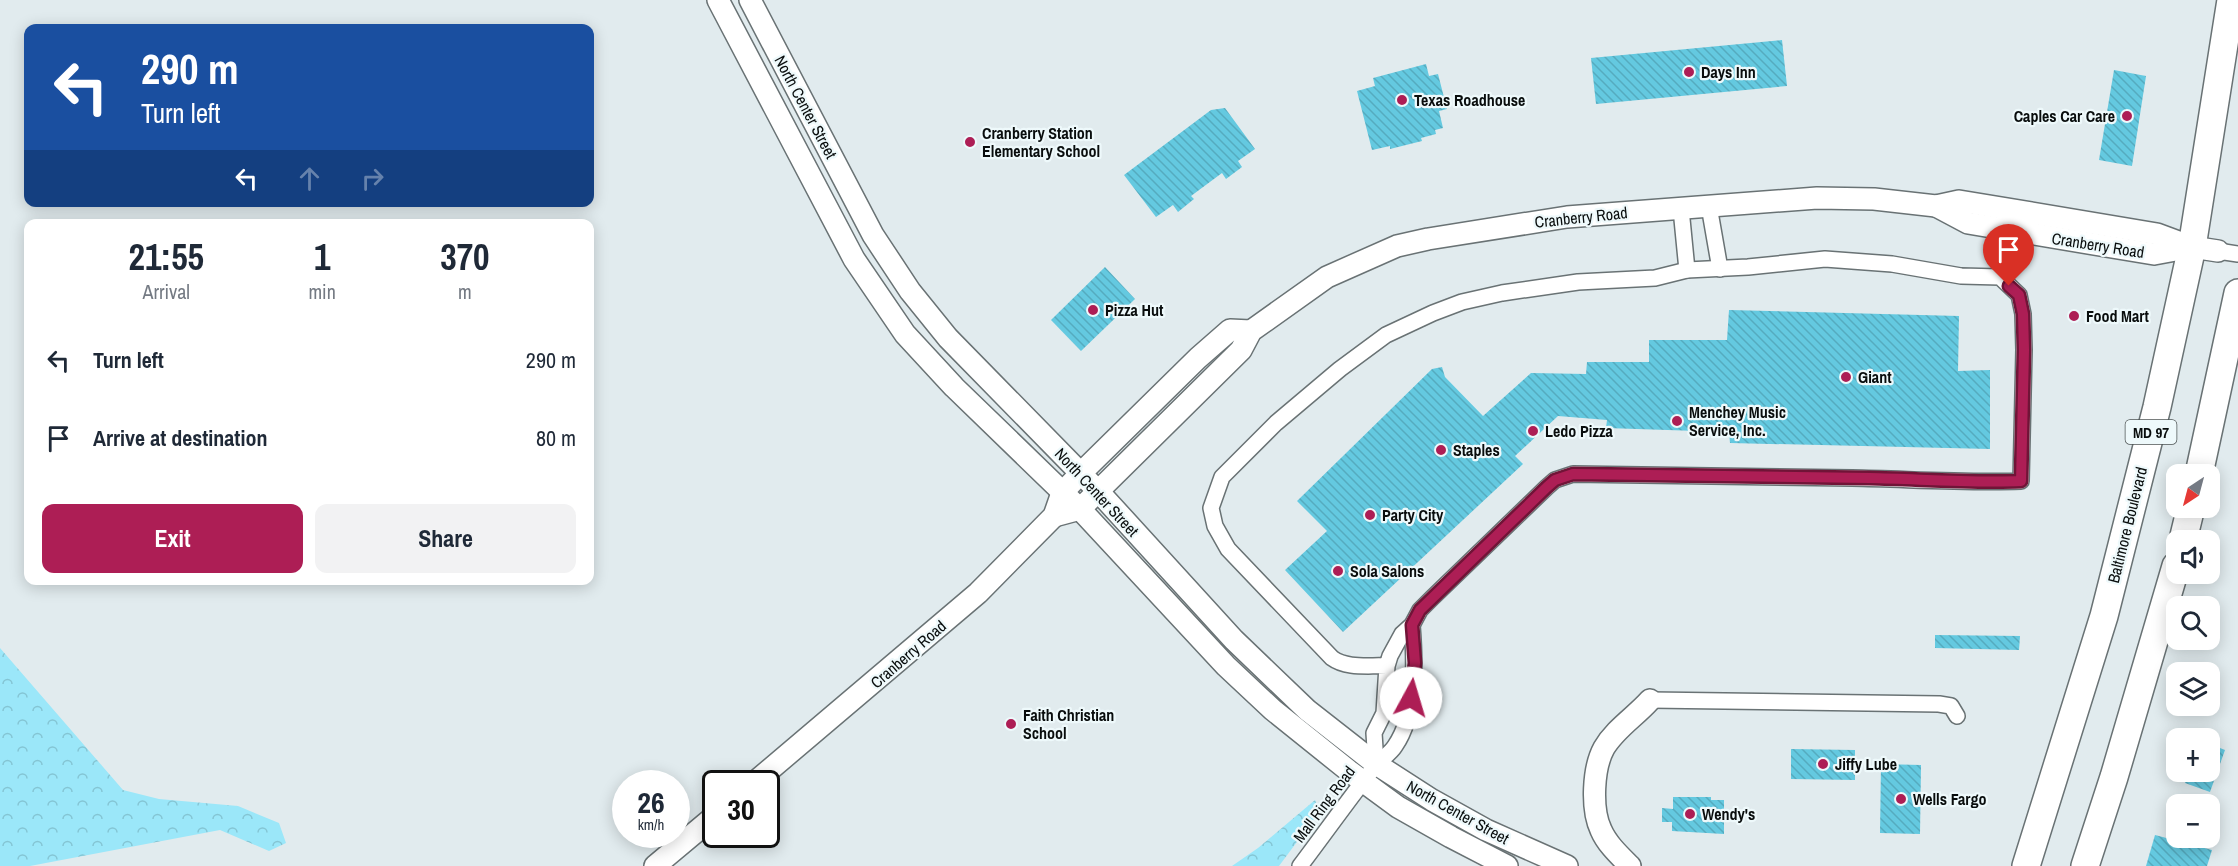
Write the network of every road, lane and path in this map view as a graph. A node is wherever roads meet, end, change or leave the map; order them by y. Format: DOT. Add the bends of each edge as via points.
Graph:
graph roads {
  1 [pos="718,0"];
  2 [pos="750,0"];
  3 [pos="2231,0"];
  4 [pos="1709,206"];
  5 [pos="1681,208"];
  6 [pos="2216,250"];
  7 [pos="1720,269"];
  8 [pos="1687,270"];
  9 [pos="2238,293"];
  10 [pos="1251,331"];
  11 [pos="2201,464"];
  12 [pos="1080,473"];
  13 [pos="1098,491"];
  14 [pos="1062,493"];
  15 [pos="1080,509"];
  16 [pos="1054,516"];
  17 [pos="2171,584"];
  18 [pos="1412,625"];
  19 [pos="1387,666"];
  20 [pos="1650,700"];
  21 [pos="1957,716"];
  22 [pos="1376,764"];
  23 [pos="769,770"];
  24 [pos="1364,782"];
  25 [pos="702,827"];
  26 [pos="655,866"];
  27 [pos="1300,866"];
  28 [pos="1507,866"];
  29 [pos="1567,866"];
  30 [pos="1630,866"];
  31 [pos="2026,866"];
  32 [pos="2085,866"];
  1 -- 14 [label="street, North Center Street" via="854,259 905,334"];
  2 -- 12 [label="street, North Center Street" via="873,234 910,291 948,338"];
  3 -- 6 [label="highway, Baltimore Boulevard / MD 97"];
  4 -- 5 [label="street, Cranberry Road"];
  4 -- 6 [label="street, Cranberry Road" via="1817,198 1936,206 1959,201 2157,234"];
  4 -- 7 [label="street"];
  5 -- 8 [label="street"];
  5 -- 10 [label="street, Cranberry Road" via="1567,217 1396,246 1327,277"];
  6 -- 31 [label="highway, Baltimore Boulevard / MD 97" via="2154,419 2104,616"];
  7 -- 8 [label="street"];
  7 -- 18 [label="street" via="1825,259 2000,277 2019,295 2023,314 2021,481 1563,476 1432,598"];
  8 -- 19 [label="street" via="1655,278 1578,282 1502,293 1432,313 1386,335 1340,369 1276,423 1222,477 1211,508 1228,549 1340,663"];
  9 -- 11 [label="highway"];
  10 -- 12 [label="street, Cranberry Road" via="1230,330"];
  10 -- 13 [label="street, Cranberry Road" via="1241,350"];
  12 -- 13 [label="street, North Center Street"];
  12 -- 14 [label="street, Cranberry Road"];
  13 -- 15 [label="street, Cranberry Road"];
  13 -- 22 [label="street, North Center Street" via="1234,640 1307,710"];
  14 -- 15 [label="street, North Center Street"];
  14 -- 16 [label="street, Cranberry Road"];
  15 -- 16 [label="street, Cranberry Road"];
  15 -- 24 [label="street, North Center Street" via="1226,666 1298,731"];
  16 -- 23 [label="street, Cranberry Road" via="978,593"];
  17 -- 32 [label="highway"];
  18 -- 19 [label="street" via="1402,634"];
  18 -- 22 [label="street, Mall Ring Road" via="1415,663 1407,714 1395,747"];
  19 -- 22 [label="street" via="1384,713 1374,733"];
  20 -- 21 [label="street" via="1939,704 1951,706"];
  20 -- 30 [label="street" via="1604,747 1595,772 1600,829"];
  22 -- 24 [label="street, Mall Ring Road"];
  22 -- 29 [label="street, North Center Street" via="1468,821"];
  24 -- 27 [label="street, Mall Ring Road"];
  24 -- 28 [label="street, North Center Street" via="1407,812"];
  25 -- 26 [label="street"];
}
